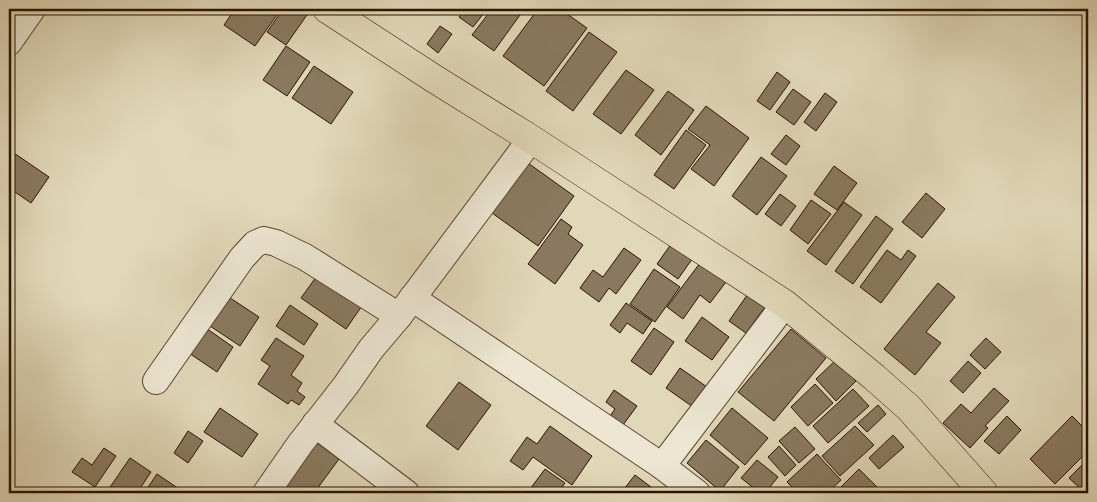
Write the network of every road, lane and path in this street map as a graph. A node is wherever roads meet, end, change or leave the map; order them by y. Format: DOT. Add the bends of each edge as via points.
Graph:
graph roads {
  1 [pos="32,9"];
  2 [pos="326,9"];
  3 [pos="9,42"];
  4 [pos="530,138"];
  5 [pos="785,304"];
  6 [pos="406,307"];
  7 [pos="156,381"];
  8 [pos="316,424"];
  9 [pos="662,466"];
  10 [pos="266,493"];
  11 [pos="406,493"];
  12 [pos="697,493"];
  13 [pos="984,493"];
  1 -- 3 [label="street"];
  2 -- 4 [label="main road"];
  4 -- 5 [label="main road"];
  4 -- 6 [label="street"];
  5 -- 9 [label="street"];
  5 -- 13 [label="main road" via="909,408"];
  6 -- 7 [label="street" via="264,240 242,258"];
  6 -- 8 [label="street"];
  6 -- 9 [label="street"];
  8 -- 10 [label="street"];
  8 -- 11 [label="street"];
  9 -- 12 [label="street"];
}
